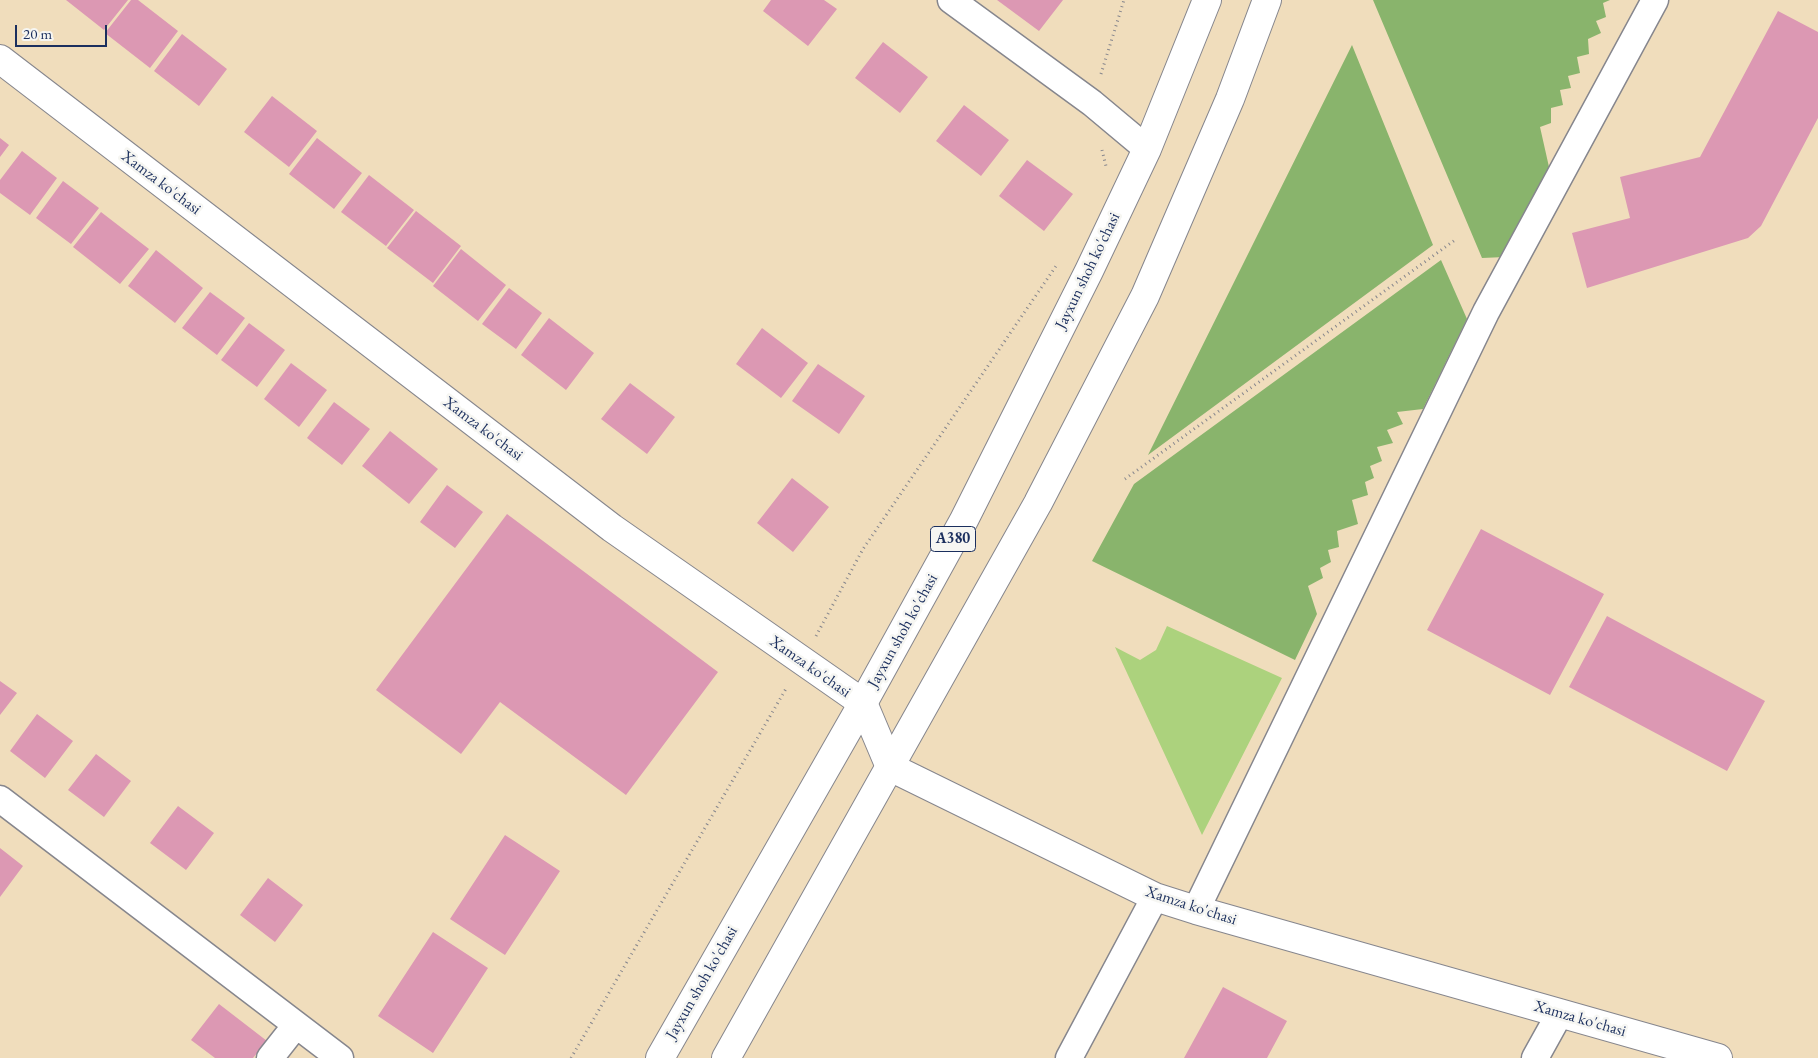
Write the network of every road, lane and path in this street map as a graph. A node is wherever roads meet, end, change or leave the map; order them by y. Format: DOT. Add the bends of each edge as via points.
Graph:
graph roads {
  1 [pos="951,0"];
  2 [pos="1124,0"];
  3 [pos="1207,0"];
  4 [pos="1267,0"];
  5 [pos="1655,0"];
  6 [pos="0,59"];
  7 [pos="1092,102"];
  8 [pos="1102,148"];
  9 [pos="1147,149"];
  10 [pos="1106,167"];
  11 [pos="1455,240"];
  12 [pos="1058,263"];
  13 [pos="1125,478"];
  14 [pos="802,662"];
  15 [pos="863,704"];
  16 [pos="890,767"];
  17 [pos="0,799"];
  18 [pos="1155,897"];
  19 [pos="1196,910"];
  20 [pos="1560,1013"];
  21 [pos="296,1025"];
  22 [pos="270,1058"];
  23 [pos="340,1058"];
  24 [pos="571,1058"];
  25 [pos="660,1058"];
  26 [pos="726,1058"];
  27 [pos="1069,1058"];
  28 [pos="1535,1058"];
  29 [pos="1718,1058"];
  1 -- 7 [label="street"];
  2 -- 7 [label="path"];
  3 -- 9 [label="main road, Jayxun shoh ko'chasi / A380"];
  4 -- 16 [label="main road" via="1230,99 1145,296 1038,503"];
  5 -- 19 [label="street" via="1486,312"];
  6 -- 14 [label="main road, Xamza ko'chasi" via="612,528"];
  7 -- 9 [label="street"];
  8 -- 10 [label="path"];
  9 -- 15 [label="main road, Jayxun shoh ko'chasi / A380" via="964,520"];
  11 -- 13 [label="path"];
  12 -- 14 [label="path" via="863,548"];
  14 -- 15 [label="main road, Xamza ko'chasi"];
  14 -- 24 [label="path"];
  15 -- 16 [label="main road, Xamza ko'chasi"];
  15 -- 25 [label="main road, Jayxun shoh ko'chasi / A380"];
  16 -- 18 [label="main road, Xamza ko'chasi"];
  16 -- 26 [label="main road"];
  17 -- 21 [label="street"];
  18 -- 19 [label="main road, Xamza ko'chasi"];
  18 -- 27 [label="street"];
  19 -- 20 [label="main road, Xamza ko'chasi"];
  20 -- 28 [label="street"];
  20 -- 29 [label="main road, Xamza ko'chasi"];
  21 -- 22 [label="street"];
  21 -- 23 [label="street"];
}
